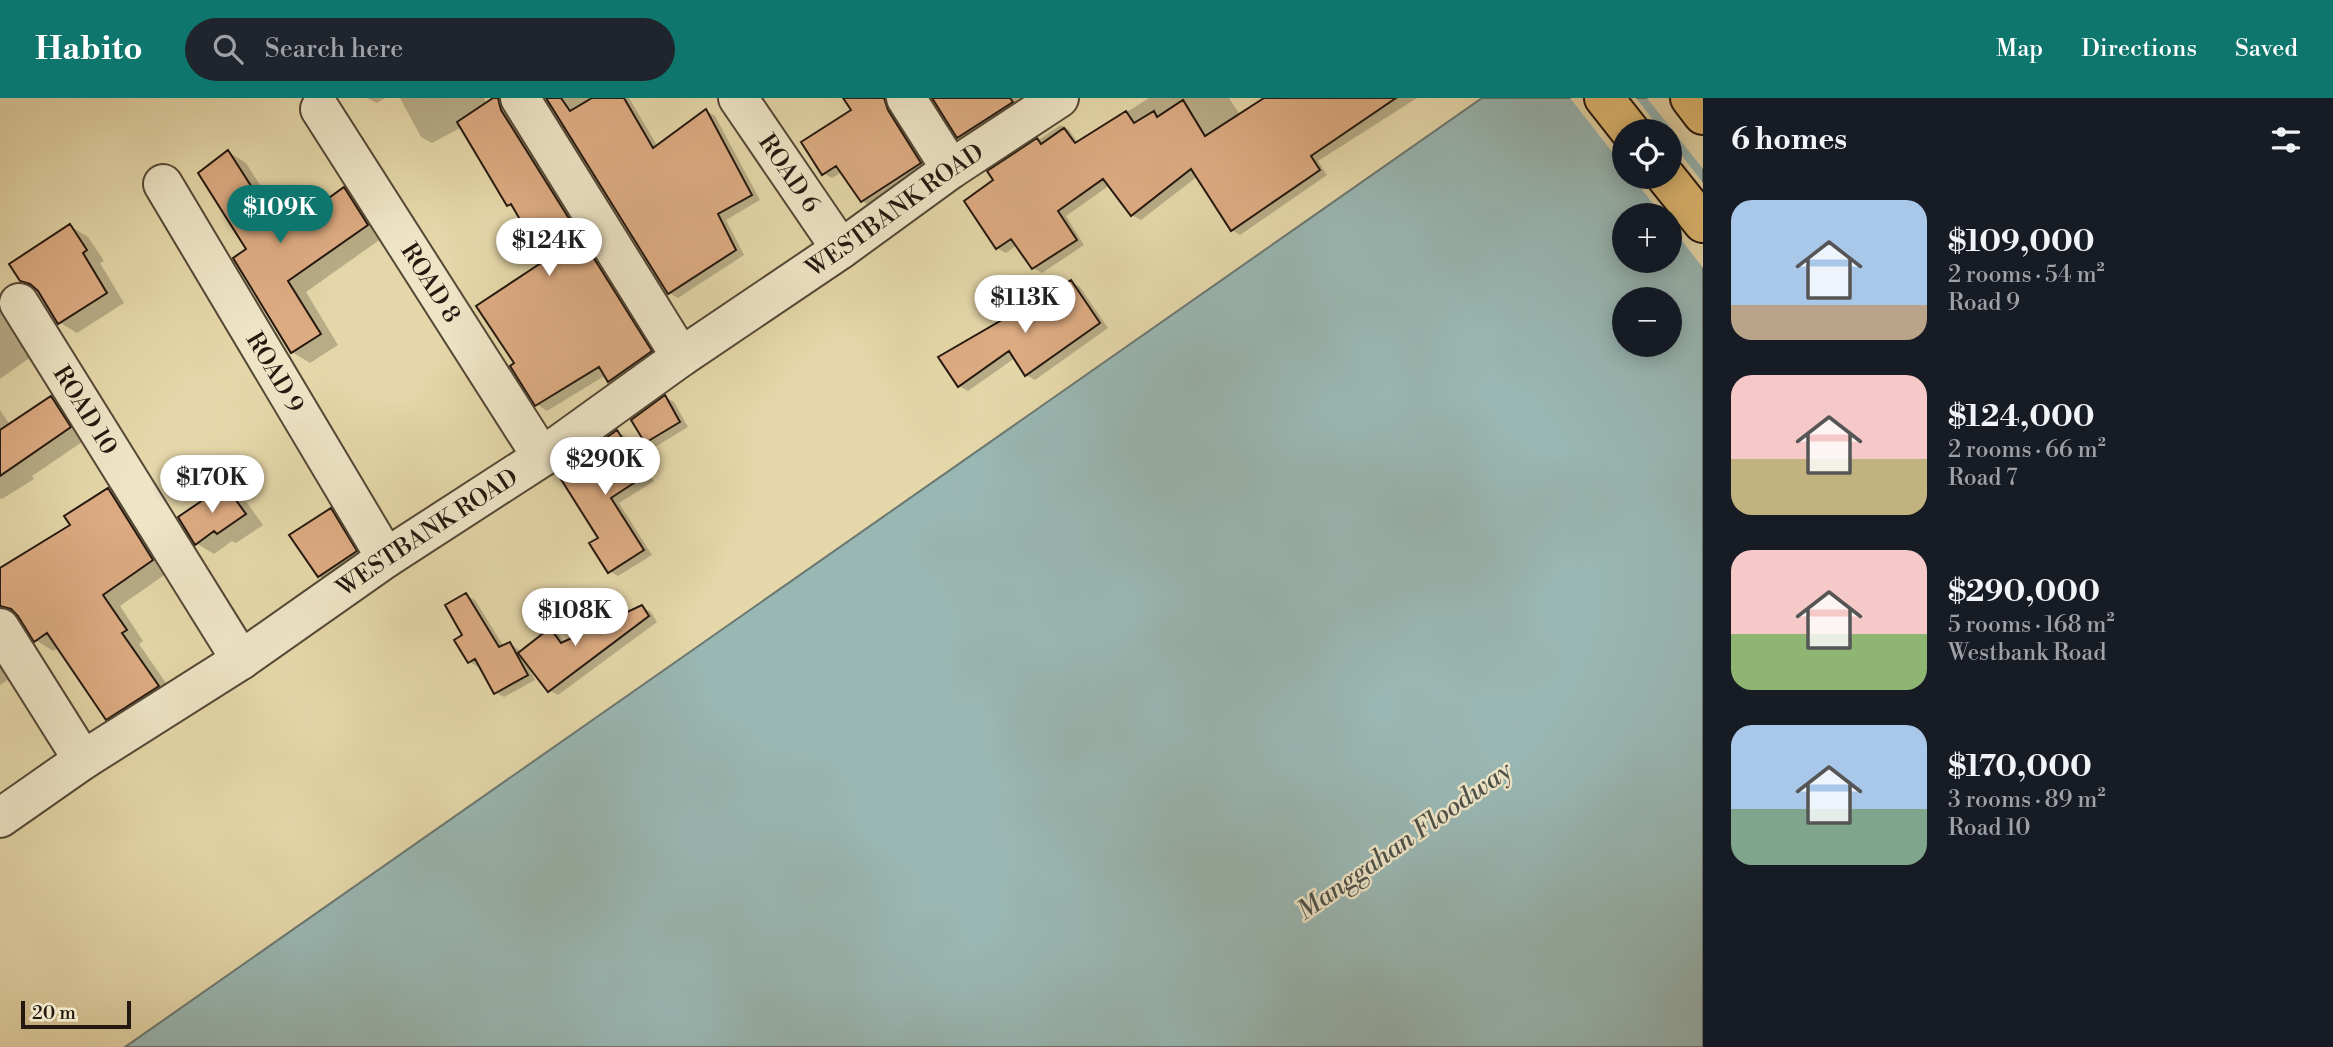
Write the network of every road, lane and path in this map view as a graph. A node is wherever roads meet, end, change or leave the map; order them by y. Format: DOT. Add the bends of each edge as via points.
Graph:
graph roads {
  1 [pos="520,98"];
  2 [pos="738,98"];
  3 [pos="906,98"];
  4 [pos="1604,98"];
  5 [pos="1690,98"];
  6 [pos="1051,100"];
  7 [pos="320,109"];
  8 [pos="1703,115"];
  9 [pos="1621,119"];
  10 [pos="951,169"];
  11 [pos="163,184"];
  12 [pos="1676,189"];
  13 [pos="1703,223"];
  14 [pos="841,249"];
  15 [pos="19,303"];
  16 [pos="681,357"];
  17 [pos="542,457"];
  18 [pos="386,558"];
  19 [pos="0,628"];
  20 [pos="241,660"];
  21 [pos="83,760"];
  22 [pos="0,818"];
  1 -- 16 [label="street"];
  2 -- 14 [label="street, ROAD 6"];
  3 -- 10 [label="street"];
  4 -- 9 [label="main road"];
  5 -- 8 [label="main road"];
  6 -- 10 [label="street, WESTBANK ROAD"];
  7 -- 17 [label="street, ROAD 8"];
  10 -- 14 [label="street, WESTBANK ROAD"];
  11 -- 18 [label="street, ROAD 9"];
  12 -- 13 [label="main road"];
  14 -- 16 [label="street, WESTBANK ROAD"];
  15 -- 20 [label="street, ROAD 10"];
  16 -- 17 [label="street, WESTBANK ROAD"];
  17 -- 18 [label="street, WESTBANK ROAD"];
  18 -- 20 [label="street, WESTBANK ROAD"];
  19 -- 21 [label="street"];
  20 -- 21 [label="street, WESTBANK ROAD"];
  21 -- 22 [label="street, WESTBANK ROAD"];
}
